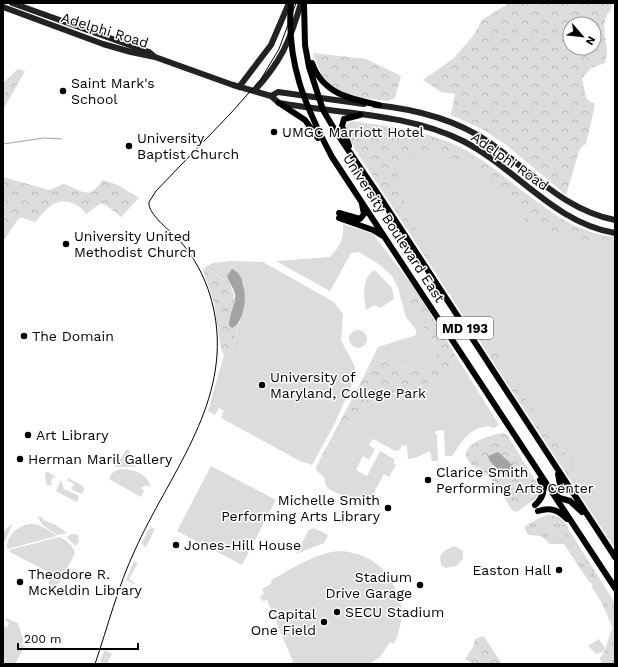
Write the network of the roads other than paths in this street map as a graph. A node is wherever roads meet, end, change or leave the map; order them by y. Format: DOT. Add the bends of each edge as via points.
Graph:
graph roads {
  1 [pos="12,3"];
  2 [pos="290,3"];
  3 [pos="301,3"];
  4 [pos="304,3"];
  5 [pos="3,7"];
  6 [pos="291,37"];
  7 [pos="305,45"];
  8 [pos="155,57"];
  9 [pos="239,87"];
  10 [pos="254,91"];
  11 [pos="271,96"];
  12 [pos="303,96"];
  13 [pos="319,99"];
  14 [pos="279,103"];
  15 [pos="379,105"];
  16 [pos="307,108"];
  17 [pos="323,110"];
  18 [pos="360,115"];
  19 [pos="352,155"];
  20 [pos="332,157"];
  21 [pos="361,199"];
  22 [pos="615,220"];
  23 [pos="615,232"];
  24 [pos="387,240"];
  25 [pos="524,450"];
  26 [pos="553,463"];
  27 [pos="556,497"];
  28 [pos="593,523"];
  29 [pos="576,529"];
  30 [pos="615,557"];
  31 [pos="615,588"];
  1 -- 8 [label="main road, Adelphi Road" via="149,52"];
  2 -- 6 [label="main road, University Boulevard East / MD 193"];
  2 -- 9 [label="main road" via="271,46"];
  3 -- 6 [label="main road"];
  4 -- 7 [label="main road, University Boulevard East / MD 193"];
  5 -- 8 [label="main road, Adelphi Road" via="100,43"];
  6 -- 10 [label="main road" via="274,67"];
  6 -- 12 [label="main road, University Boulevard East / MD 193" via="297,77"];
  7 -- 13 [label="main road, University Boulevard East / MD 193"];
  7 -- 15 [label="main road" via="317,73 333,92 350,99"];
  8 -- 9 [label="main road, Adelphi Road"];
  9 -- 10 [label="main road, Adelphi Road"];
  10 -- 11 [label="main road, Adelphi Road"];
  11 -- 12 [label="main road, Adelphi Road" via="278,92"];
  11 -- 14 [label="main road, Adelphi Road"];
  12 -- 13 [label="main road, Adelphi Road"];
  12 -- 16 [label="main road, University Boulevard East / MD 193"];
  13 -- 15 [label="main road, Adelphi Road"];
  13 -- 17 [label="main road, University Boulevard East / MD 193"];
  14 -- 16 [label="main road, Adelphi Road"];
  14 -- 20 [label="main road" via="305,120"];
  15 -- 22 [label="main road, Adelphi Road" via="421,112 462,128 486,140 564,200"];
  16 -- 17 [label="main road, Adelphi Road"];
  16 -- 20 [label="main road, University Boulevard East / MD 193"];
  17 -- 18 [label="main road, Adelphi Road"];
  17 -- 19 [label="main road, University Boulevard East / MD 193"];
  18 -- 19 [label="main road" via="344,119 342,126"];
  18 -- 23 [label="main road, Adelphi Road" via="419,125 463,141 562,212 590,225"];
  19 -- 26 [label="main road, University Boulevard East / MD 193"];
  20 -- 21 [label="main road, University Boulevard East / MD 193"];
  21 -- 24 [label="main road, University Boulevard East / MD 193"];
  21 -- 24 [label="main road" via="364,214 362,218 339,215 373,230"];
  24 -- 25 [label="main road, University Boulevard East / MD 193"];
  25 -- 27 [label="main road, University Boulevard East / MD 193"];
  25 -- 29 [label="main road" via="526,459 543,485 542,497 537,508 556,510"];
  26 -- 27 [label="main road" via="560,483"];
  26 -- 28 [label="main road, University Boulevard East / MD 193"];
  27 -- 28 [label="main road" via="573,503"];
  27 -- 29 [label="main road, University Boulevard East / MD 193"];
  28 -- 30 [label="main road, University Boulevard East / MD 193"];
  29 -- 31 [label="main road, University Boulevard East / MD 193"];
}
